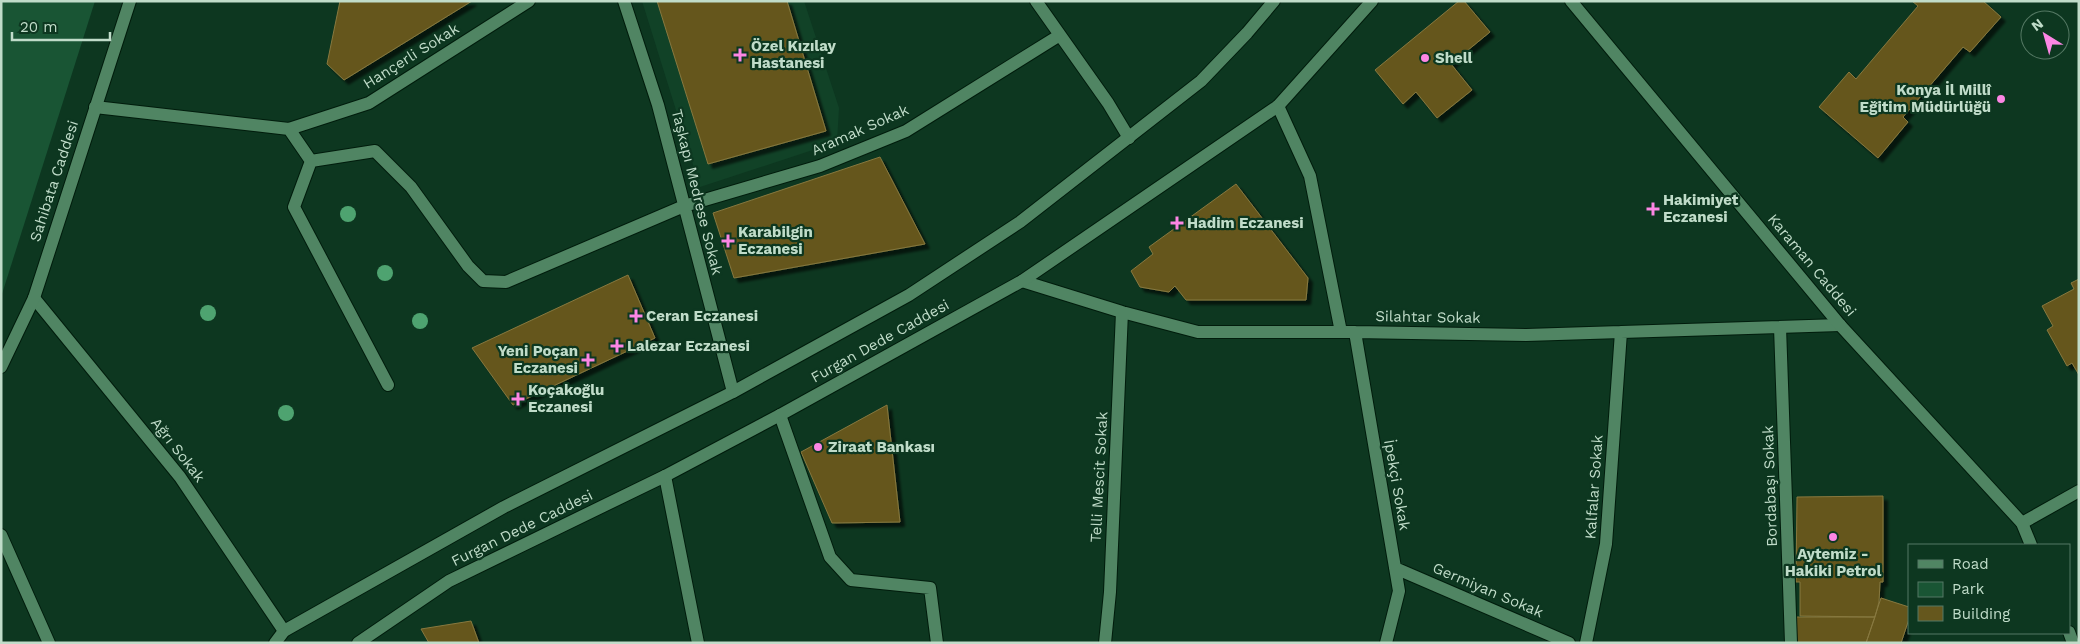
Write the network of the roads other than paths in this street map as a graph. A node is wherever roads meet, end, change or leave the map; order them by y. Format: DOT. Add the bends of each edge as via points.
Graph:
graph roads {
  1 [pos="130,1"];
  2 [pos="530,1"];
  3 [pos="624,1"];
  4 [pos="1036,1"];
  5 [pos="1274,1"];
  6 [pos="1372,1"];
  7 [pos="1571,1"];
  8 [pos="1060,34"];
  9 [pos="1278,106"];
  10 [pos="95,107"];
  11 [pos="289,129"];
  12 [pos="1129,138"];
  13 [pos="311,161"];
  14 [pos="684,206"];
  15 [pos="1022,281"];
  16 [pos="34,298"];
  17 [pos="1122,312"];
  18 [pos="1840,325"];
  19 [pos="1780,327"];
  20 [pos="1341,332"];
  21 [pos="1355,332"];
  22 [pos="1621,332"];
  23 [pos="1,367"];
  24 [pos="388,385"];
  25 [pos="733,392"];
  26 [pos="780,415"];
  27 [pos="665,476"];
  28 [pos="2079,491"];
  29 [pos="2022,523"];
  30 [pos="1,534"];
  31 [pos="2031,544"];
  32 [pos="1395,568"];
  33 [pos="284,631"];
  34 [pos="49,643"];
  35 [pos="275,643"];
  36 [pos="358,643"];
  37 [pos="698,643"];
  38 [pos="937,643"];
  39 [pos="1105,643"];
  40 [pos="1386,643"];
  41 [pos="1569,643"];
  42 [pos="1586,643"];
  43 [pos="1791,643"];
  1 -- 10 [label="street, Sahibata Caddesi"];
  2 -- 11 [label="street, Hançerli Sokak" via="369,103"];
  3 -- 14 [label="street, Taşkapı Medrese Sokak" via="658,105"];
  4 -- 8 [label="street"];
  5 -- 12 [label="street, Furgan Dede Caddesi" via="1201,81"];
  6 -- 9 [label="street, Furgan Dede Caddesi"];
  7 -- 18 [label="street, Karaman Caddesi"];
  8 -- 12 [label="street"];
  8 -- 14 [label="street, Aramak Sokak" via="906,131 820,166"];
  9 -- 15 [label="street, Furgan Dede Caddesi"];
  9 -- 20 [label="street" via="1310,176"];
  10 -- 11 [label="street, Hançerli Sokak"];
  10 -- 16 [label="street, Sahibata Caddesi"];
  11 -- 13 [label="street"];
  12 -- 25 [label="street, Furgan Dede Caddesi" via="1020,222 909,295"];
  13 -- 14 [label="street, Aramak Sokak" via="375,151 411,187 468,266 483,281 506,282"];
  13 -- 24 [label="street" via="294,207"];
  14 -- 25 [label="street, Taşkapı Medrese Sokak"];
  15 -- 17 [label="street, Silahtar Sokak"];
  15 -- 26 [label="street, Furgan Dede Caddesi"];
  16 -- 23 [label="street, Sahibata Caddesi"];
  16 -- 33 [label="street, Ağrı Sokak" via="180,477"];
  17 -- 20 [label="street, Silahtar Sokak" via="1198,332"];
  17 -- 39 [label="street, Telli Mescit Sokak"];
  18 -- 19 [label="street, Silahtar Sokak"];
  18 -- 29 [label="street, Karaman Caddesi"];
  19 -- 22 [label="street, Silahtar Sokak"];
  19 -- 43 [label="street, Bordabaşı Sokak"];
  20 -- 21 [label="street, Silahtar Sokak"];
  21 -- 22 [label="street, Silahtar Sokak" via="1526,335"];
  21 -- 32 [label="street, İpekçi Sokak"];
  22 -- 42 [label="street, Kalfalar Sokak" via="1606,544"];
  25 -- 33 [label="street, Furgan Dede Caddesi" via="504,507"];
  26 -- 27 [label="street, Furgan Dede Caddesi"];
  26 -- 38 [label="street" via="830,557 850,580 930,588"];
  27 -- 36 [label="street, Furgan Dede Caddesi" via="450,581"];
  27 -- 37 [label="street"];
  28 -- 29 [label="street"];
  29 -- 31 [label="street, Karaman Caddesi"];
  30 -- 34 [label="street"];
  32 -- 40 [label="street, İpekçi Sokak" via="1399,591"];
  32 -- 41 [label="street, Germiyan Sokak"];
  33 -- 35 [label="street, Furgan Dede Caddesi"];
}
